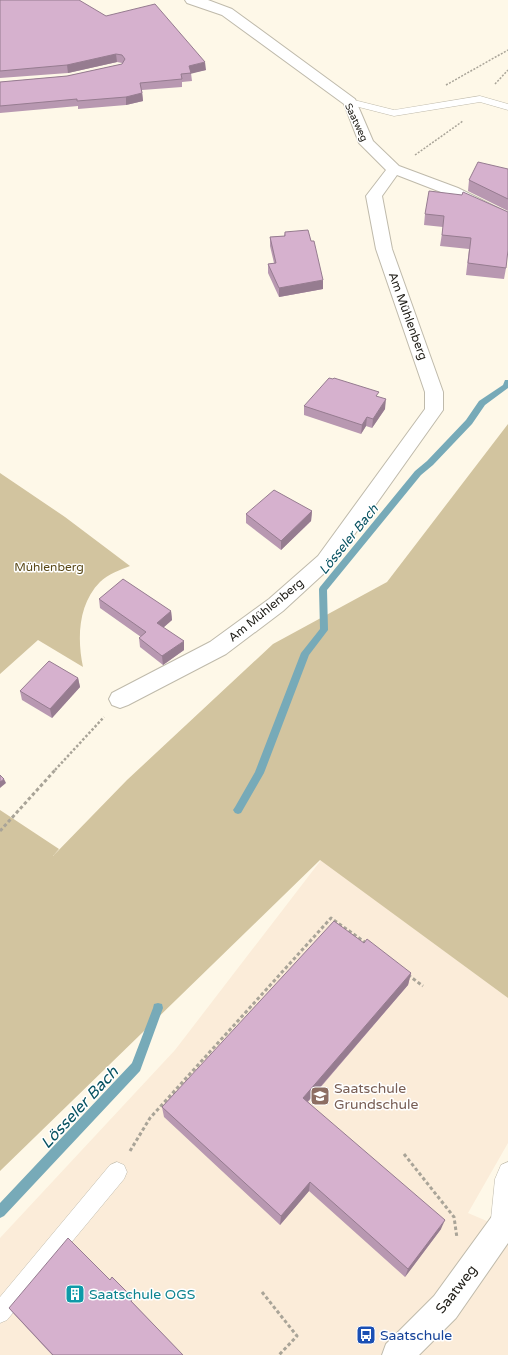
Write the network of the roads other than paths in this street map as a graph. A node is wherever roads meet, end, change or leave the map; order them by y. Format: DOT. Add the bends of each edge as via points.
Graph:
graph roads {
  1 [pos="192,0"];
  2 [pos="350,102"];
  3 [pos="508,107"];
  4 [pos="394,169"];
  5 [pos="508,219"];
  6 [pos="120,699"];
  7 [pos="117,1172"];
  8 [pos="508,1172"];
  9 [pos="505,1226"];
  10 [pos="0,1313"];
  11 [pos="397,1355"];
  1 -- 2 [label="street, Saatweg" via="227,12"];
  2 -- 3 [label="lane" via="394,112 480,99"];
  2 -- 4 [label="street, Saatweg" via="366,143"];
  4 -- 5 [label="street, Saatweg" via="452,191"];
  4 -- 6 [label="street, Am Mühlenberg" via="374,196 384,249 434,392 434,410 325,561 276,605 218,648"];
  7 -- 10 [label="lane"];
  8 -- 9 [label="lane" via="505,1179"];
  9 -- 11 [label="street, Saatweg" via="445,1307"];
}
